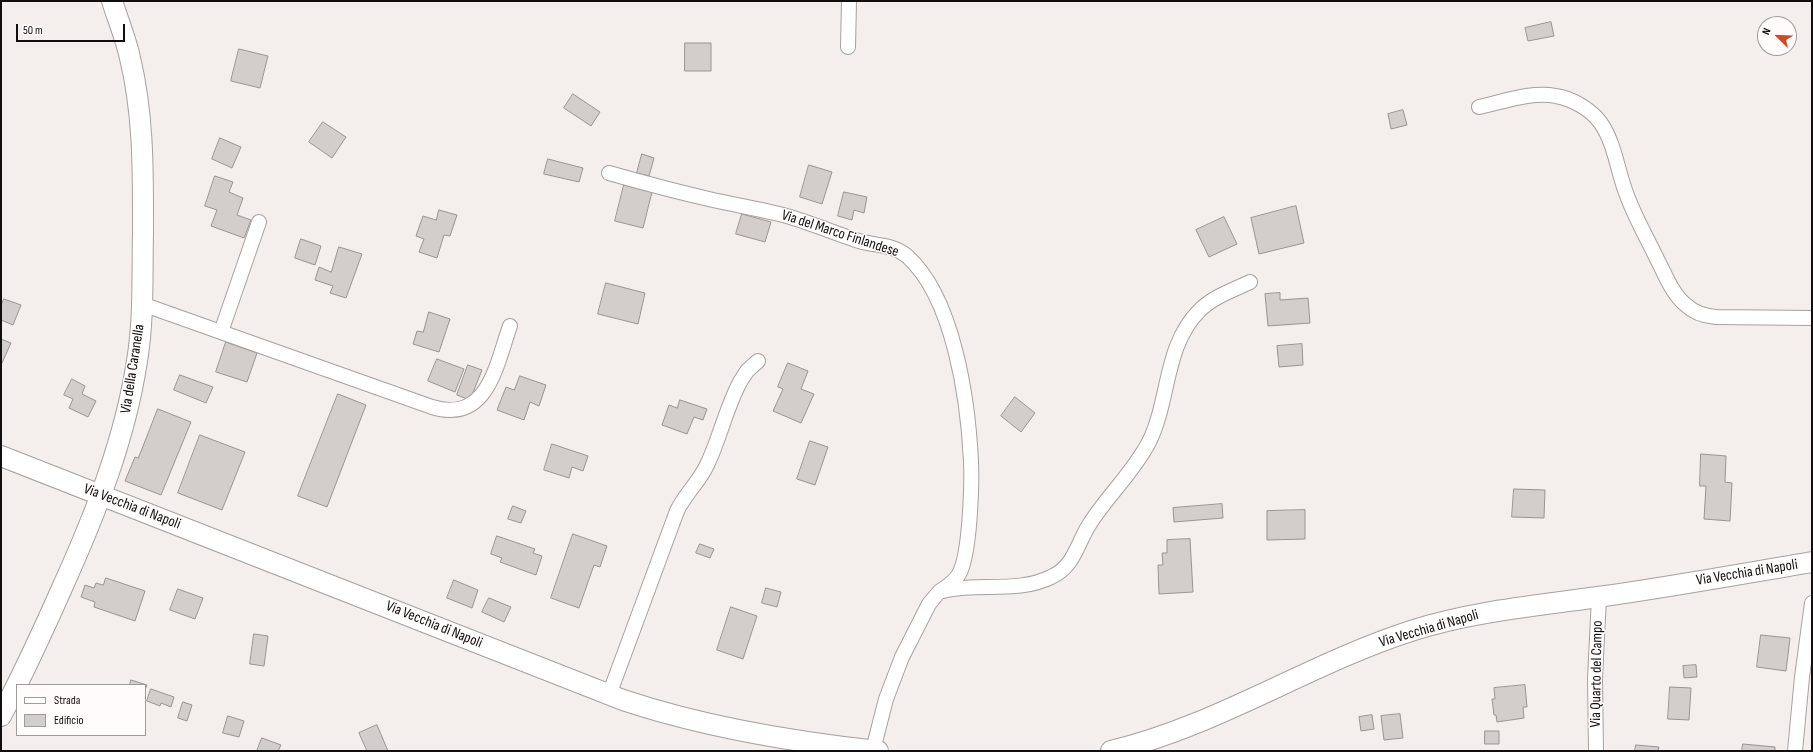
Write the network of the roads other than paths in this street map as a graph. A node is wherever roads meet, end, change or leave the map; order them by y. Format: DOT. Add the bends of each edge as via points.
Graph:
graph roads {
  1 [pos="112,1"];
  2 [pos="849,1"];
  3 [pos="848,47"];
  4 [pos="1478,107"];
  5 [pos="609,174"];
  6 [pos="260,222"];
  7 [pos="1250,282"];
  8 [pos="142,304"];
  9 [pos="1812,318"];
  10 [pos="510,326"];
  11 [pos="221,332"];
  12 [pos="758,361"];
  13 [pos="1,456"];
  14 [pos="102,495"];
  15 [pos="1812,562"];
  16 [pos="939,592"];
  17 [pos="1599,597"];
  18 [pos="1812,603"];
  19 [pos="17,684"];
  20 [pos="16,686"];
  21 [pos="608,695"];
  22 [pos="1,716"];
  23 [pos="876,751"];
  24 [pos="1111,751"];
  25 [pos="1596,751"];
  26 [pos="1794,751"];
  1 -- 8 [label="street, Via della Caranella" via="130,59 142,138"];
  2 -- 3 [label="street"];
  4 -- 9 [label="street" via="1530,96 1548,95 1569,100 1592,113 1605,131 1639,222 1674,290 1691,309 1716,317"];
  5 -- 16 [label="street, Via del Marco Finlandese" via="783,215 859,241 893,248 903,253 919,270 939,301 951,337 962,385 970,445 970,491 964,562 958,576"];
  6 -- 11 [label="street"];
  7 -- 16 [label="street" via="1210,303 1190,324 1176,351 1158,422 1149,442 1128,475 1089,524 1072,559 1062,571 1046,580 1029,584 956,588"];
  8 -- 11 [label="street"];
  8 -- 14 [label="street, Via della Caranella" via="139,351 133,385"];
  10 -- 11 [label="street" via="484,393 472,405 453,411 432,407"];
  12 -- 21 [label="street" via="740,382 708,464 678,511"];
  13 -- 14 [label="street, Via Vecchia di Napoli"];
  14 -- 19 [label="street, Via della Caranella" via="43,632"];
  14 -- 21 [label="street, Via Vecchia di Napoli"];
  15 -- 17 [label="street, Via Vecchia di Napoli"];
  16 -- 23 [label="street, Via del Marco Finlandese" via="929,604 894,674 884,705"];
  17 -- 24 [label="street, Via Vecchia di Napoli" via="1475,614 1422,628 1369,646 1176,731"];
  17 -- 25 [label="street, Via Quarto del Campo" via="1595,673"];
  18 -- 26 [label="street"];
  20 -- 22 [label="street, Via della Caranella"];
  21 -- 23 [label="street, Via Vecchia di Napoli" via="701,722"];
}
